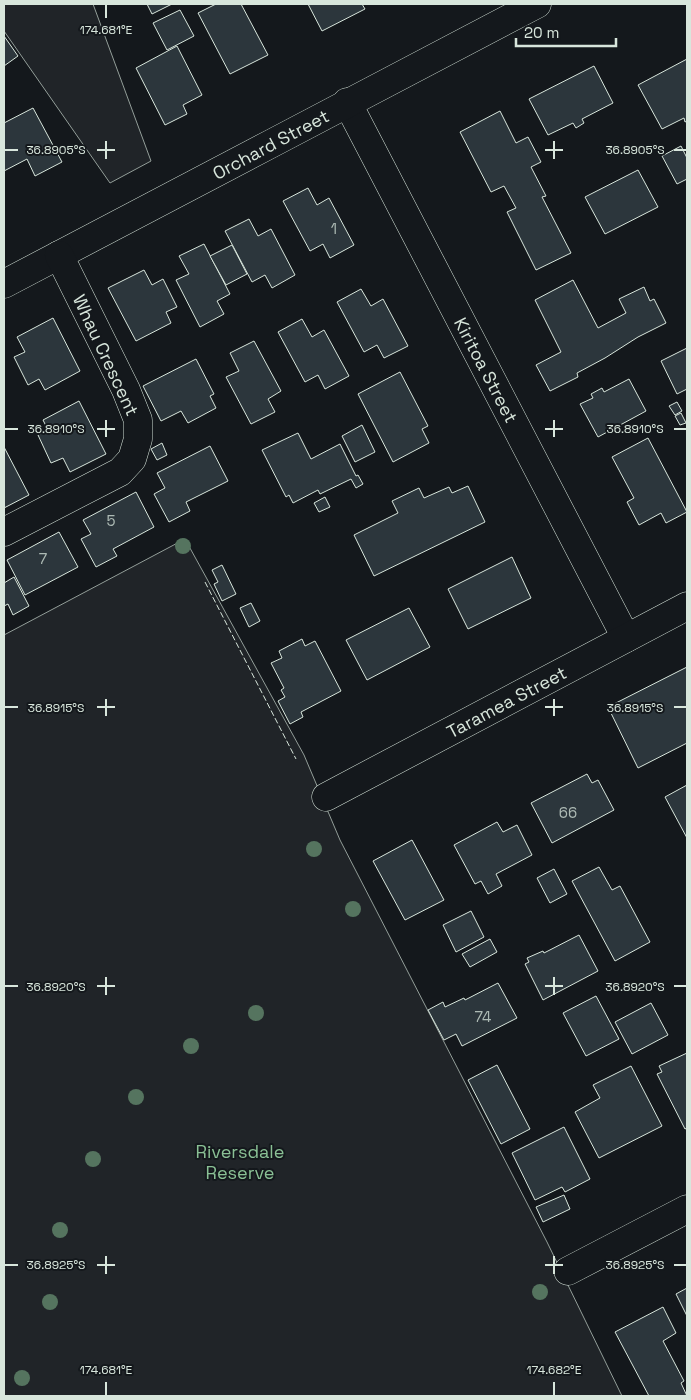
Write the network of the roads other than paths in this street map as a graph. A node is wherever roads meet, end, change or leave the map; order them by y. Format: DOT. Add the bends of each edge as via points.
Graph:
graph roads {
  1 [pos="537,4"];
  2 [pos="347,102"];
  3 [pos="59,255"];
  4 [pos="4,284"];
  5 [pos="4,532"];
  6 [pos="687,606"];
  7 [pos="626,638"];
  8 [pos="326,797"];
  9 [pos="687,1209"];
  10 [pos="568,1271"];
  1 -- 2 [label="street, Orchard Street"];
  2 -- 3 [label="street, Orchard Street"];
  2 -- 7 [label="street, Kiritoa Street"];
  3 -- 4 [label="street, Orchard Street"];
  3 -- 5 [label="street, Whau Crescent" via="126,390 138,420 138,439 132,459 120,472"];
  6 -- 7 [label="street, Taramea Street"];
  7 -- 8 [label="street, Taramea Street"];
  9 -- 10 [label="street"];
}
